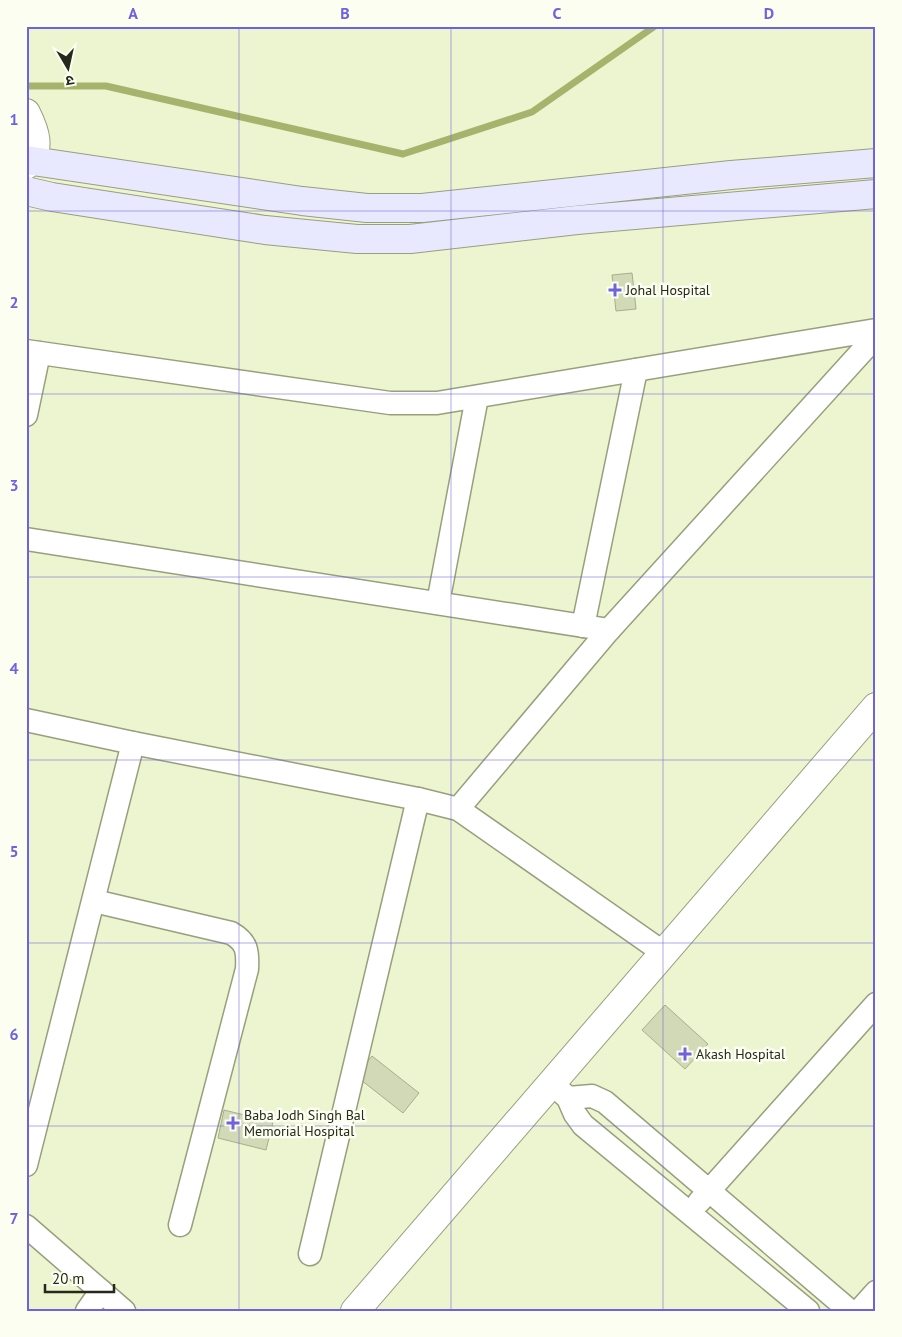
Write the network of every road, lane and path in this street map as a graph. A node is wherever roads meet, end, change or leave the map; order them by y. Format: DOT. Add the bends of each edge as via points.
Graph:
graph roads {
  1 [pos="29,119"];
  2 [pos="28,162"];
  3 [pos="876,162"];
  4 [pos="796,170"];
  5 [pos="26,191"];
  6 [pos="876,194"];
  7 [pos="797,201"];
  8 [pos="876,330"];
  9 [pos="876,336"];
  10 [pos="33,352"];
  11 [pos="636,370"];
  12 [pos="477,397"];
  13 [pos="26,414"];
  14 [pos="26,539"];
  15 [pos="438,603"];
  16 [pos="583,626"];
  17 [pos="610,630"];
  18 [pos="876,706"];
  19 [pos="26,720"];
  20 [pos="133,743"];
  21 [pos="418,799"];
  22 [pos="458,809"];
  23 [pos="94,901"];
  24 [pos="664,953"];
  25 [pos="876,1004"];
  26 [pos="560,1090"];
  27 [pos="26,1165"];
  28 [pos="709,1191"];
  29 [pos="689,1212"];
  30 [pos="180,1225"];
  31 [pos="26,1226"];
  32 [pos="310,1254"];
  33 [pos="101,1291"];
  34 [pos="876,1292"];
  35 [pos="87,1311"];
  36 [pos="124,1311"];
  37 [pos="355,1311"];
  38 [pos="808,1311"];
  39 [pos="850,1311"];
  40 [pos="859,1311"];
  1 -- 2 [label="street" via="36,134 36,146"];
  2 -- 4 [label="main road" via="367,208 422,208"];
  3 -- 4 [label="main road"];
  4 -- 7 [label="main road"];
  5 -- 7 [label="main road" via="52,198 265,230 357,239 410,238"];
  6 -- 7 [label="main road"];
  8 -- 11 [label="street"];
  9 -- 17 [label="street"];
  10 -- 12 [label="street" via="390,403 437,403"];
  10 -- 13 [label="street"];
  11 -- 12 [label="street"];
  11 -- 16 [label="street"];
  12 -- 15 [label="street"];
  14 -- 15 [label="street"];
  15 -- 16 [label="street"];
  16 -- 17 [label="street"];
  17 -- 22 [label="street"];
  18 -- 24 [label="street"];
  19 -- 20 [label="street"];
  20 -- 21 [label="street"];
  20 -- 23 [label="street"];
  21 -- 22 [label="street"];
  21 -- 32 [label="street"];
  22 -- 24 [label="street"];
  23 -- 27 [label="street"];
  23 -- 30 [label="street" via="231,933 240,938 248,957"];
  24 -- 26 [label="street"];
  25 -- 28 [label="street"];
  26 -- 28 [label="street" via="605,1102"];
  26 -- 29 [label="street" via="582,1125"];
  26 -- 37 [label="street"];
  28 -- 29 [label="street"];
  28 -- 39 [label="street"];
  29 -- 38 [label="street"];
  31 -- 33 [label="street"];
  33 -- 35 [label="street"];
  33 -- 36 [label="street"];
  34 -- 40 [label="street"];
}
